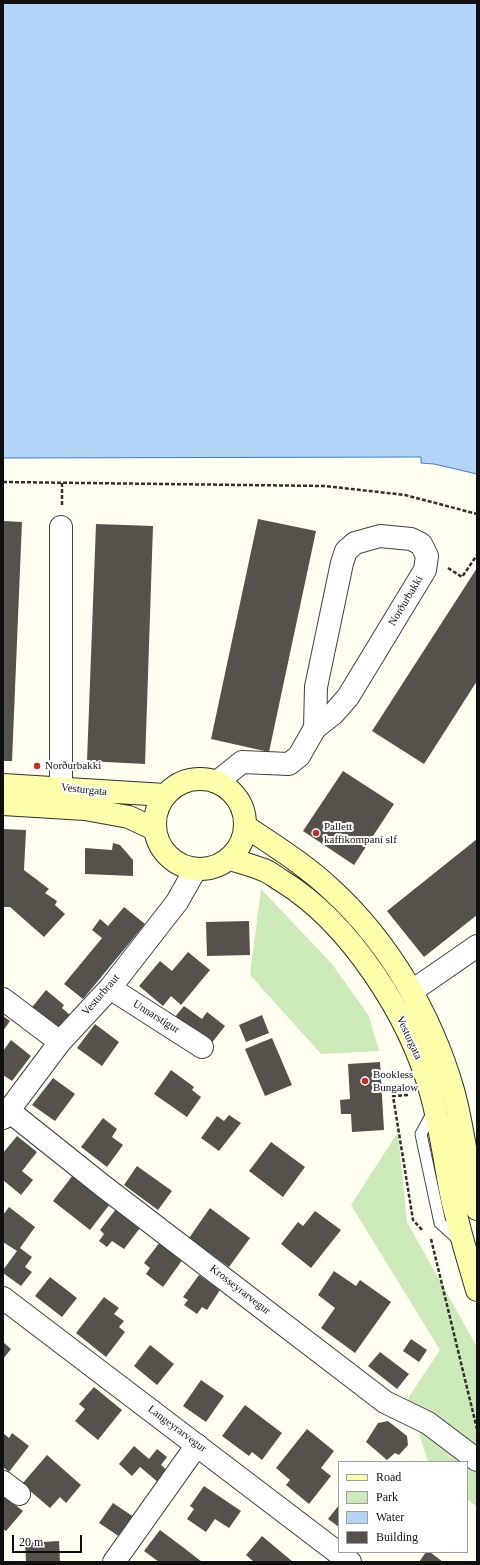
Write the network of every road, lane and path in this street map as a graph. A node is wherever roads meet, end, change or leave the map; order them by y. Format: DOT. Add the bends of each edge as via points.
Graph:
graph roads {
  1 [pos="3,482"];
  2 [pos="477,514"];
  3 [pos="61,527"];
  4 [pos="477,555"];
  5 [pos="427,556"];
  6 [pos="315,728"];
  7 [pos="217,782"];
  8 [pos="3,785"];
  9 [pos="61,787"];
  10 [pos="165,795"];
  11 [pos="3,804"];
  12 [pos="245,826"];
  13 [pos="154,829"];
  14 [pos="229,859"];
  15 [pos="195,870"];
  16 [pos="477,946"];
  17 [pos="110,988"];
  18 [pos="412,991"];
  19 [pos="3,999"];
  20 [pos="60,1042"];
  21 [pos="202,1046"];
  22 [pos="6,1114"];
  23 [pos="477,1209"];
  24 [pos="477,1290"];
  25 [pos="3,1298"];
  26 [pos="197,1445"];
  27 [pos="477,1460"];
  28 [pos="338,1553"];
  29 [pos="338,1553"];
  30 [pos="114,1562"];
  31 [pos="350,1562"];
  1 -- 2 [label="path" via="325,486 405,495"];
  3 -- 9 [label="street"];
  4 -- 5 [label="path" via="462,577"];
  5 -- 6 [label="street, Norðurbakki" via="426,570 348,697 334,713"];
  5 -- 6 [label="street, Norðurbakki" via="421,544 410,539 380,536 355,543 346,551 316,687"];
  6 -- 7 [label="street, Norðurbakki" via="299,756 289,764 242,762"];
  7 -- 10 [label="main road" via="189,780 174,786"];
  7 -- 12 [label="main road" via="229,789 238,800 244,813"];
  8 -- 9 [label="main road, Vesturgata"];
  9 -- 10 [label="main road, Vesturgata"];
  10 -- 13 [label="main road" via="156,811"];
  11 -- 13 [label="main road, Vesturgata" via="85,809 129,817"];
  12 -- 14 [label="main road" via="241,844"];
  12 -- 18 [label="main road, Vesturgata" via="332,890 375,936"];
  13 -- 15 [label="main road" via="158,844 168,857 180,866"];
  14 -- 15 [label="main road" via="207,870"];
  14 -- 24 [label="main road, Vesturgata" via="262,869 296,890 317,907 372,971 397,1012 431,1092 453,1202"];
  15 -- 17 [label="street, Vesturbraut" via="177,902"];
  16 -- 18 [label="street"];
  17 -- 20 [label="street, Vesturbraut"];
  17 -- 21 [label="street, Unnarstígur"];
  18 -- 23 [label="main road, Vesturgata" via="437,1043 453,1091"];
  19 -- 20 [label="street"];
  20 -- 22 [label="street, Vesturbraut"];
  22 -- 27 [label="street, Krosseyrarvegur" via="385,1402 428,1423"];
  25 -- 26 [label="street, Langeyrarvegur"];
  26 -- 29 [label="street, Langeyrarvegur"];
  26 -- 30 [label="street"];
  28 -- 31 [label="street, Langeyrarvegur"];
}
